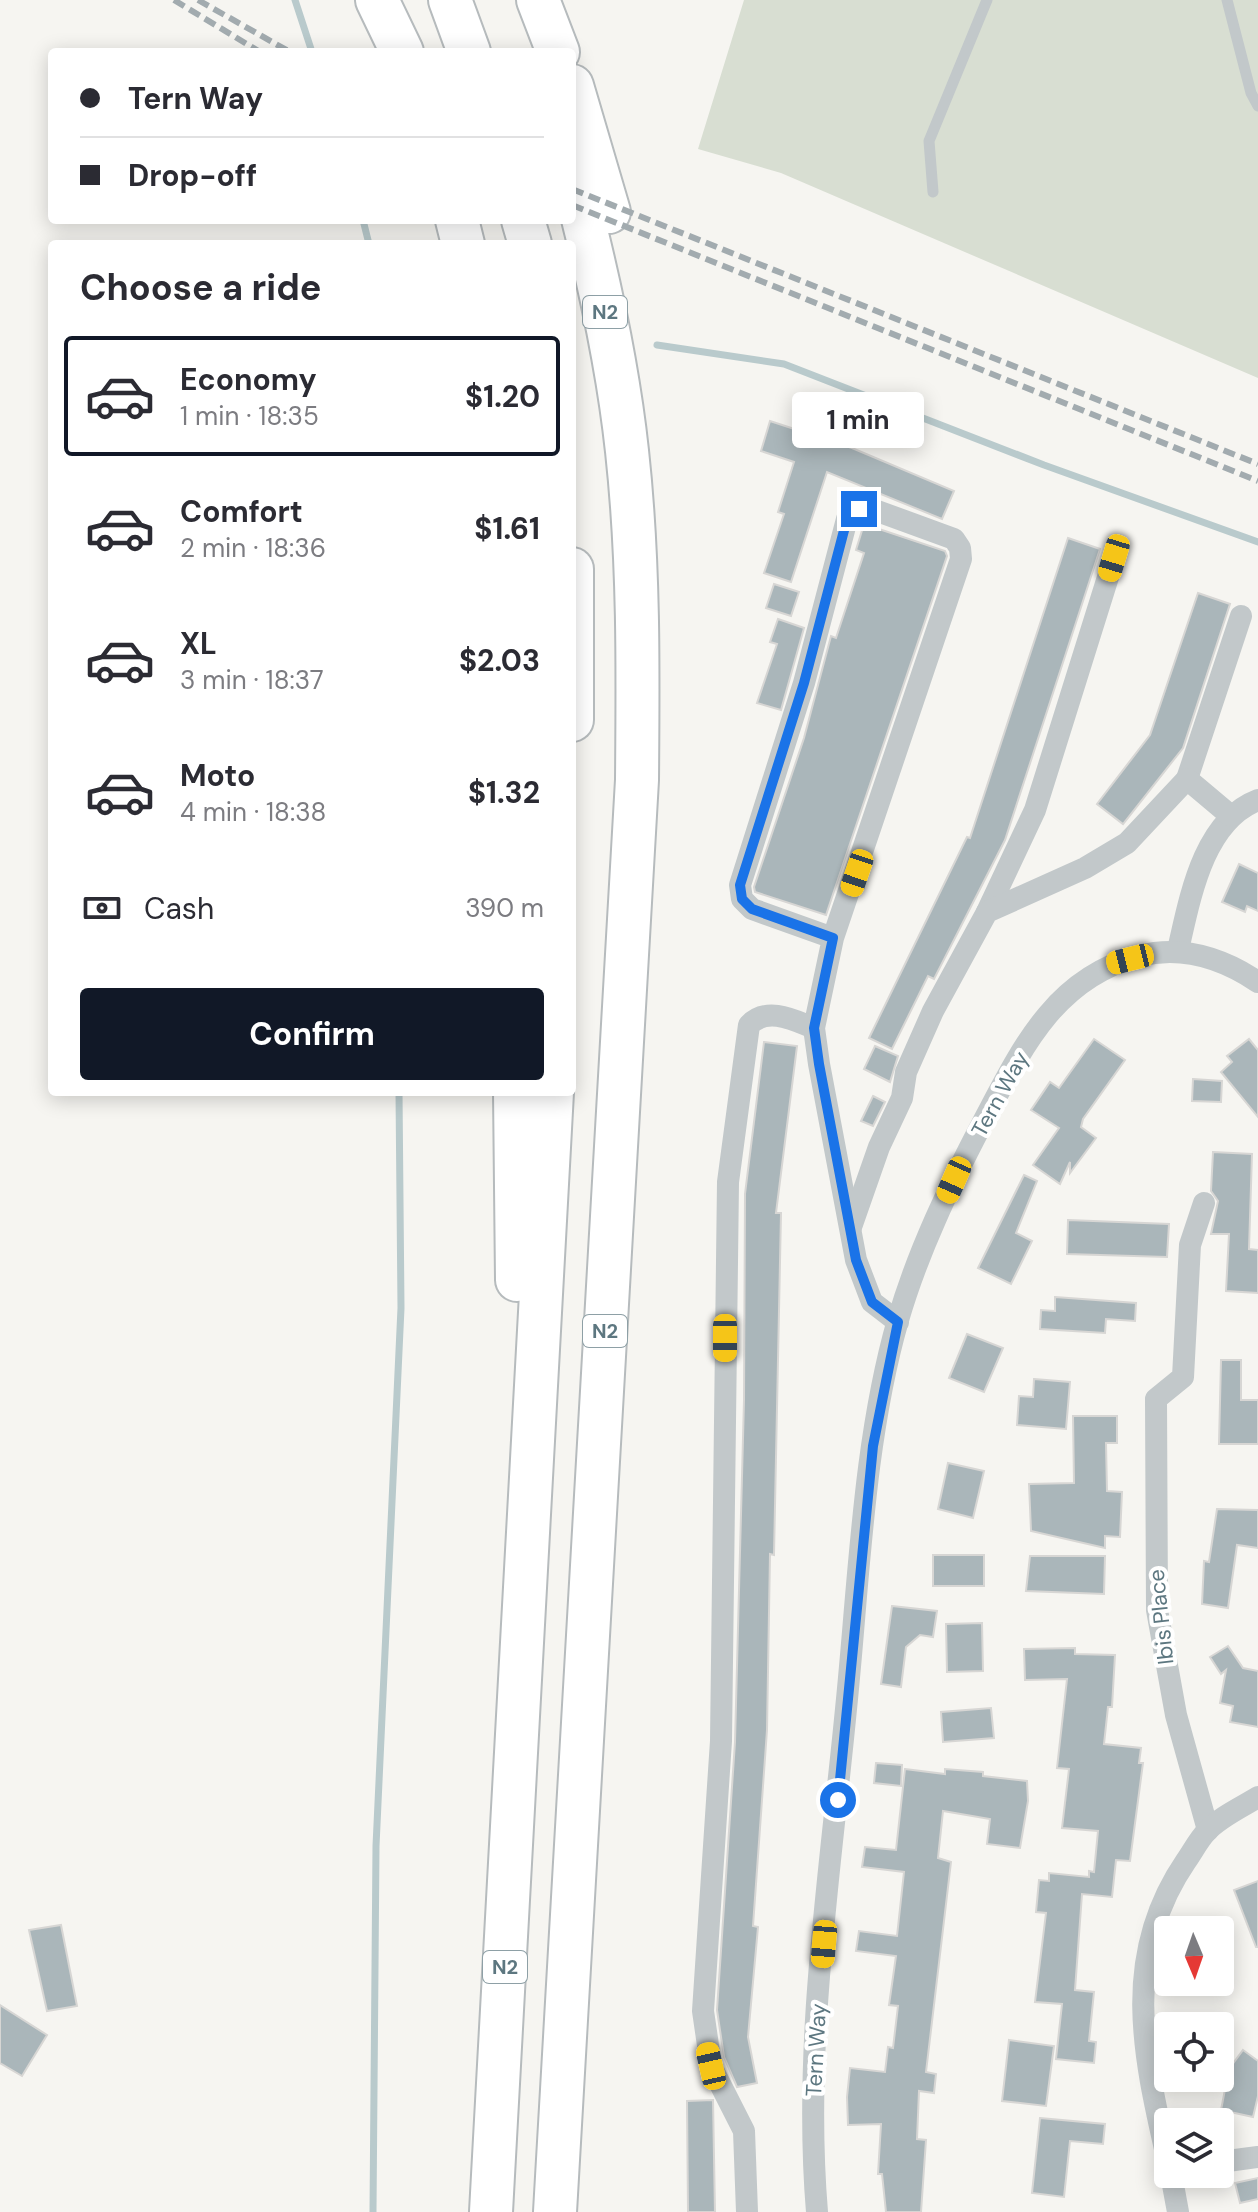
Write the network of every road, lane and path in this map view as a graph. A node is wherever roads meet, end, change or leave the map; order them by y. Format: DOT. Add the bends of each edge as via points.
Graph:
graph roads {
  1 [pos="377,0"];
  2 [pos="450,0"];
  3 [pos="514,0"];
  4 [pos="538,0"];
  5 [pos="987,0"];
  6 [pos="1227,0"];
  7 [pos="400,48"];
  8 [pos="468,48"];
  9 [pos="532,48"];
  10 [pos="556,48"];
  11 [pos="576,96"];
  12 [pos="1258,106"];
  13 [pos="576,192"];
  14 [pos="933,192"];
  15 [pos="627,451"];
  16 [pos="1114,558"];
  17 [pos="1241,616"];
  18 [pos="1187,779"];
  19 [pos="1258,800"];
  20 [pos="1231,816"];
  21 [pos="987,912"];
  22 [pos="833,938"];
  23 [pos="1178,950"];
  24 [pos="1258,982"];
  25 [pos="814,1028"];
  26 [pos="515,1096"];
  27 [pos="552,1096"];
  28 [pos="1204,1203"];
  29 [pos="849,1231"];
  30 [pos="898,1322"];
  31 [pos="519,1721"];
  32 [pos="1258,1797"];
  33 [pos="1208,1830"];
  34 [pos="1157,2108"];
  35 [pos="1258,2157"];
  36 [pos="1234,2160"];
  37 [pos="1174,2188"];
  38 [pos="491,2212"];
  39 [pos="555,2212"];
  40 [pos="747,2212"];
  41 [pos="817,2212"];
  42 [pos="1178,2212"];
  1 -- 7 [label="highway"];
  2 -- 8 [label="highway"];
  3 -- 9 [label="highway"];
  4 -- 10 [label="highway"];
  5 -- 14 [label="lane" via="929,141"];
  6 -- 12 [label="lane"];
  11 -- 15 [label="highway" via="618,246 634,346"];
  13 -- 15 [label="highway, N2" via="606,316"];
  15 -- 39 [label="highway, N2" via="639,623 637,780"];
  16 -- 21 [label="street" via="1035,810"];
  17 -- 18 [label="street"];
  18 -- 20 [label="street"];
  18 -- 21 [label="street" via="1127,843"];
  19 -- 20 [label="street"];
  20 -- 23 [label="street" via="1212,843 1188,905"];
  21 -- 29 [label="street" via="906,1072 902,1098"];
  22 -- 22 [label="street" via="752,909 742,899 740,885 804,683 847,519 854,511 869,508 954,539 961,559"];
  22 -- 25 [label="street"];
  23 -- 24 [label="street, Tern Way" via="1236,967"];
  23 -- 30 [label="street, Tern Way" via="1109,964 1061,999 1039,1026 964,1159"];
  25 -- 29 [label="street"];
  25 -- 40 [label="street" via="771,1015 749,1025 728,1182 721,1741 703,2011 711,2066 744,2131"];
  26 -- 31 [label="highway"];
  27 -- 31 [label="highway, N2"];
  28 -- 33 [label="street, Ibis Place" via="1190,1245 1183,1377 1156,1399 1157,1610 1176,1715"];
  29 -- 30 [label="street" via="872,1302"];
  30 -- 41 [label="street, Tern Way" via="872,1460 820,1986 813,2088"];
  31 -- 38 [label="highway, N2"];
  32 -- 33 [label="street"];
  33 -- 34 [label="street" via="1159,1911 1142,1994 1143,2037"];
  35 -- 36 [label="street"];
  37 -- 42 [label="street"];
}
